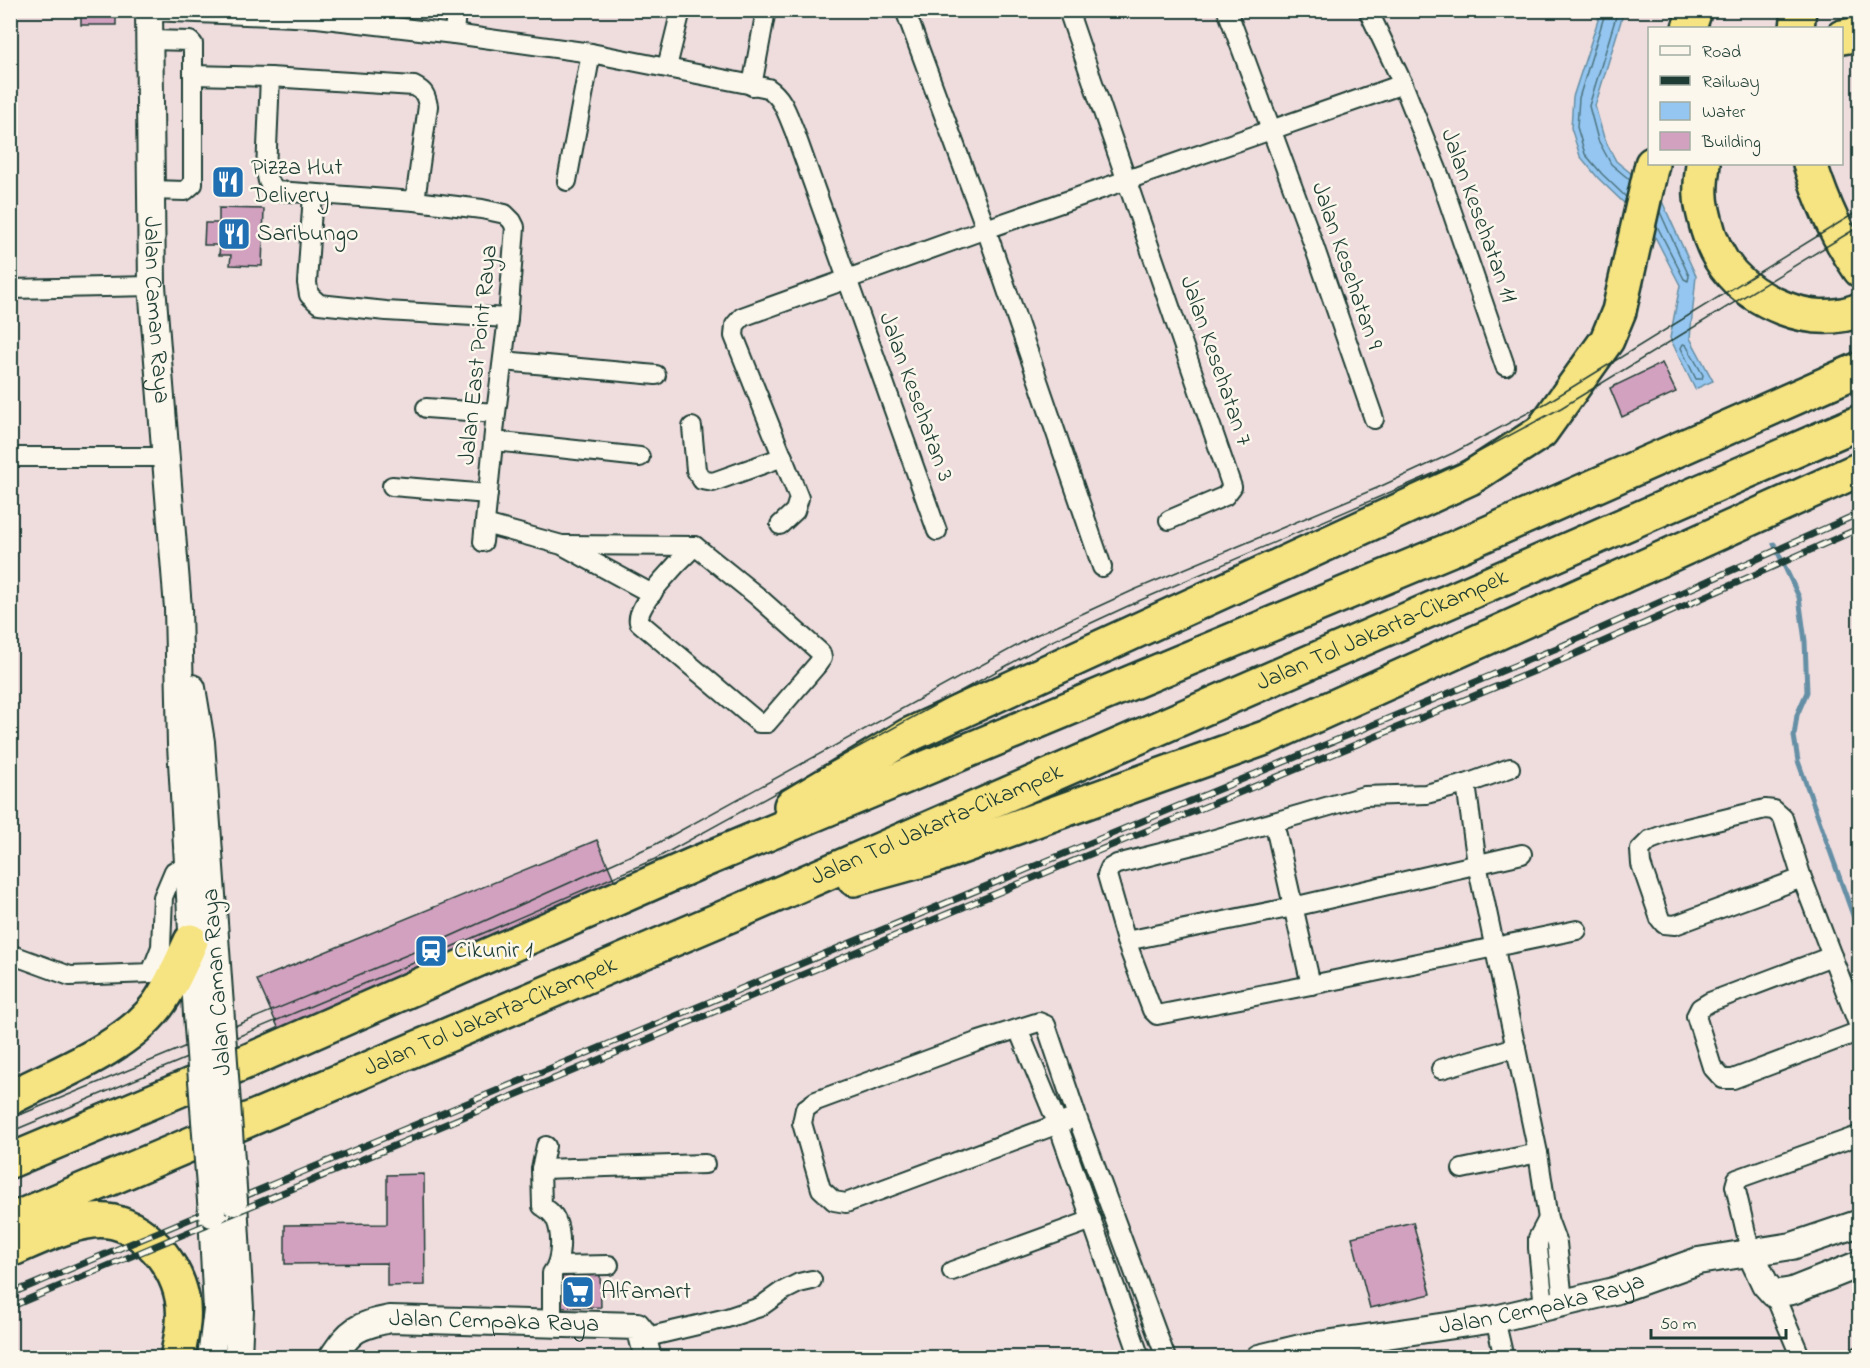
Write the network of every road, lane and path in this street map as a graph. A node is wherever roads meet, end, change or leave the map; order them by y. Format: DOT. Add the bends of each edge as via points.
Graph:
graph roads {
  1 [pos="456,10"];
  2 [pos="681,10"];
  3 [pos="766,10"];
  4 [pos="905,10"];
  5 [pos="1068,10"];
  6 [pos="1227,10"];
  7 [pos="1368,10"];
  8 [pos="1684,10"];
  9 [pos="1695,10"];
  10 [pos="1799,10"];
  11 [pos="150,11"];
  12 [pos="1681,27"];
  13 [pos="1689,27"];
  14 [pos="1797,27"];
  15 [pos="454,34"];
  16 [pos="1860,34"];
  17 [pos="1843,37"];
  18 [pos="150,40"];
  19 [pos="591,52"];
  20 [pos="667,67"];
  21 [pos="193,75"];
  22 [pos="270,77"];
  23 [pos="1403,84"];
  24 [pos="752,86"];
  25 [pos="1272,130"];
  26 [pos="1652,165"];
  27 [pos="1702,165"];
  28 [pos="1810,165"];
  29 [pos="567,181"];
  30 [pos="1127,181"];
  31 [pos="151,190"];
  32 [pos="314,194"];
  33 [pos="415,201"];
  34 [pos="986,229"];
  35 [pos="1860,270"];
  36 [pos="848,278"];
  37 [pos="152,286"];
  38 [pos="10,289"];
  39 [pos="1860,310"];
  40 [pos="508,318"];
  41 [pos="503,361"];
  42 [pos="1506,366"];
  43 [pos="1860,369"];
  44 [pos="656,375"];
  45 [pos="426,408"];
  46 [pos="496,413"];
  47 [pos="1374,419"];
  48 [pos="1860,422"];
  49 [pos="692,427"];
  50 [pos="494,441"];
  51 [pos="10,457"];
  52 [pos="167,457"];
  53 [pos="640,457"];
  54 [pos="783,457"];
  55 [pos="1860,469"];
  56 [pos="392,486"];
  57 [pos="1860,487"];
  58 [pos="1808,493"];
  59 [pos="488,494"];
  60 [pos="1169,520"];
  61 [pos="485,524"];
  62 [pos="780,525"];
  63 [pos="937,531"];
  64 [pos="483,542"];
  65 [pos="562,545"];
  66 [pos="695,546"];
  67 [pos="1102,567"];
  68 [pos="651,594"];
  69 [pos="191,743"];
  70 [pos="1510,768"];
  71 [pos="1466,784"];
  72 [pos="1274,822"];
  73 [pos="1522,854"];
  74 [pos="695,864"];
  75 [pos="1477,864"];
  76 [pos="174,871"];
  77 [pos="1802,878"];
  78 [pos="1293,907"];
  79 [pos="735,913"];
  80 [pos="1577,930"];
  81 [pos="191,941"];
  82 [pos="1126,941"];
  83 [pos="1495,946"];
  84 [pos="10,954"];
  85 [pos="1832,956"];
  86 [pos="206,980"];
  87 [pos="1311,985"];
  88 [pos="1018,1029"];
  89 [pos="1860,1030"];
  90 [pos="1516,1047"];
  91 [pos="1441,1069"];
  92 [pos="10,1098"];
  93 [pos="1077,1117"];
  94 [pos="1058,1125"];
  95 [pos="1860,1135"];
  96 [pos="546,1146"];
  97 [pos="1538,1153"];
  98 [pos="10,1161"];
  99 [pos="705,1164"];
  100 [pos="541,1169"];
  101 [pos="1462,1169"];
  102 [pos="223,1208"];
  103 [pos="1548,1219"];
  104 [pos="1092,1220"];
  105 [pos="10,1221"];
  106 [pos="1860,1223"];
  107 [pos="10,1250"];
  108 [pos="1751,1254"];
  109 [pos="1860,1264"];
  110 [pos="609,1265"];
  111 [pos="558,1266"];
  112 [pos="952,1271"];
  113 [pos="812,1280"];
  114 [pos="1774,1294"];
  115 [pos="1554,1304"];
  116 [pos="1495,1318"];
  117 [pos="552,1325"];
  118 [pos="1374,1347"];
  119 [pos="645,1348"];
  120 [pos="177,1358"];
  121 [pos="211,1358"];
  122 [pos="238,1358"];
  123 [pos="332,1358"];
  124 [pos="1140,1358"];
  125 [pos="1166,1358"];
  126 [pos="1259,1358"];
  127 [pos="1503,1358"];
  128 [pos="1801,1358"];
  1 -- 15 [label="street"];
  2 -- 20 [label="street"];
  3 -- 24 [label="street"];
  4 -- 34 [label="street"];
  5 -- 30 [label="street"];
  6 -- 25 [label="street, Jalan Kesehatan 9"];
  7 -- 23 [label="street, Jalan Kesehatan 11"];
  8 -- 12 [label="highway"];
  9 -- 13 [label="highway"];
  10 -- 14 [label="highway"];
  11 -- 15 [label="street, Jalan Kesehatan 3" via="317,18"];
  11 -- 18 [label="main road, Jalan Caman Raya"];
  15 -- 19 [label="street, Jalan Kesehatan 3"];
  16 -- 17 [label="highway"];
  18 -- 21 [label="street" via="190,41"];
  18 -- 31 [label="main road, Jalan Caman Raya"];
  19 -- 20 [label="street, Jalan Kesehatan 3"];
  19 -- 29 [label="street"];
  20 -- 24 [label="street, Jalan Kesehatan 3"];
  21 -- 22 [label="street"];
  21 -- 31 [label="street" via="193,184 184,191"];
  22 -- 32 [label="street" via="268,181 277,191"];
  22 -- 33 [label="street" via="414,86 422,90 428,106"];
  23 -- 25 [label="street"];
  23 -- 42 [label="street, Jalan Kesehatan 11"];
  24 -- 36 [label="street, Jalan Kesehatan 3" via="768,88 782,102"];
  25 -- 30 [label="street"];
  25 -- 47 [label="street, Jalan Kesehatan 9"];
  26 -- 74 [label="highway" via="1619,311 1607,340 1541,432 1470,477 909,735"];
  27 -- 39 [label="highway" via="1701,198 1708,235 1721,262 1739,282 1768,302 1802,315 1824,318"];
  28 -- 35 [label="highway" via="1832,224"];
  30 -- 34 [label="street"];
  30 -- 60 [label="street, Jalan Kesehatan 7" via="1232,487 1225,496"];
  31 -- 37 [label="main road, Jalan Caman Raya"];
  32 -- 33 [label="street"];
  32 -- 40 [label="street" via="307,283 309,295 319,304"];
  33 -- 40 [label="street, Jalan East Point Raya" via="482,209 505,214 512,220 515,238"];
  34 -- 36 [label="street"];
  34 -- 67 [label="street"];
  36 -- 54 [label="street" via="742,317 735,325 734,336"];
  36 -- 63 [label="street, Jalan Kesehatan 3"];
  37 -- 38 [label="street"];
  37 -- 52 [label="main road, Jalan Caman Raya"];
  40 -- 41 [label="street, Jalan East Point Raya"];
  41 -- 44 [label="street"];
  41 -- 46 [label="street, Jalan East Point Raya"];
  43 -- 74 [label="highway, Jalan Tol Jakarta–Cikampek" via="1459,546"];
  45 -- 46 [label="street"];
  46 -- 50 [label="street, Jalan East Point Raya"];
  48 -- 79 [label="highway, Jalan Tol Jakarta–Cikampek"];
  49 -- 54 [label="street" via="696,470 702,480 712,482"];
  50 -- 53 [label="street"];
  50 -- 59 [label="street, Jalan East Point Raya"];
  51 -- 52 [label="street"];
  52 -- 69 [label="main road, Jalan Caman Raya"];
  54 -- 62 [label="street" via="799,498 795,511"];
  55 -- 58 [label="highway"];
  56 -- 59 [label="street"];
  57 -- 58 [label="highway"];
  58 -- 79 [label="highway" via="1259,741 930,858"];
  59 -- 61 [label="street, Jalan East Point Raya"];
  61 -- 64 [label="street, Jalan East Point Raya"];
  61 -- 65 [label="street"];
  65 -- 66 [label="street"];
  65 -- 68 [label="street"];
  66 -- 68 [label="street"];
  66 -- 68 [label="street" via="820,653 822,658 817,665 767,723 759,723 639,622 639,613"];
  69 -- 81 [label="main road, Jalan Caman Raya"];
  69 -- 86 [label="main road, Jalan Caman Raya"];
  70 -- 71 [label="street"];
  71 -- 72 [label="street" via="1426,794 1364,796"];
  71 -- 75 [label="street"];
  72 -- 78 [label="street"];
  72 -- 82 [label="street" via="1110,868 1107,875"];
  73 -- 75 [label="street"];
  74 -- 98 [label="highway, Jalan Tol Jakarta–Cikampek"];
  75 -- 78 [label="street"];
  75 -- 83 [label="street"];
  76 -- 84 [label="street" via="163,897 160,947 151,973 70,976"];
  77 -- 77 [label="street" via="1783,818 1774,810 1671,831 1640,850 1641,864 1664,924 1675,925"];
  77 -- 85 [label="street"];
  78 -- 82 [label="street"];
  78 -- 87 [label="street"];
  79 -- 105 [label="highway, Jalan Tol Jakarta–Cikampek"];
  80 -- 83 [label="street"];
  81 -- 86 [label="main road, Jalan Caman Raya"];
  81 -- 92 [label="highway" via="158,1005 139,1026 114,1044"];
  82 -- 87 [label="street" via="1157,1015"];
  83 -- 87 [label="street"];
  83 -- 90 [label="street"];
  85 -- 89 [label="street"];
  85 -- 89 [label="street" via="1700,1008 1696,1016 1712,1066 1723,1079 1732,1079"];
  86 -- 102 [label="main road, Jalan Caman Raya, bridge"];
  88 -- 93 [label="street" via="1039,1022 1046,1025"];
  88 -- 94 [label="street"];
  88 -- 94 [label="street" via="826,1097 805,1109 802,1123 821,1189 834,1201 846,1203"];
  90 -- 91 [label="street"];
  90 -- 97 [label="street"];
  93 -- 94 [label="street"];
  93 -- 125 [label="street"];
  94 -- 104 [label="street"];
  95 -- 108 [label="street" via="1737,1179 1735,1186"];
  96 -- 100 [label="street"];
  97 -- 101 [label="street"];
  97 -- 103 [label="street"];
  99 -- 100 [label="street"];
  100 -- 111 [label="street" via="542,1206 557,1220"];
  102 -- 121 [label="main road, Jalan Caman Raya"];
  102 -- 122 [label="main road, Jalan Caman Raya" via="240,1309"];
  103 -- 115 [label="street" via="1557,1243"];
  103 -- 115 [label="street" via="1538,1238 1542,1278"];
  104 -- 112 [label="street"];
  104 -- 124 [label="street"];
  106 -- 108 [label="main road, Jalan Cempaka Raya" via="1792,1246"];
  107 -- 120 [label="highway" via="93,1220 118,1224 141,1234 161,1253 182,1298 183,1324"];
  108 -- 114 [label="main road"];
  108 -- 115 [label="main road, Jalan Cempaka Raya" via="1698,1261 1614,1291"];
  109 -- 114 [label="main road" via="1792,1291"];
  110 -- 111 [label="street"];
  111 -- 117 [label="street" via="552,1273"];
  113 -- 119 [label="street" via="799,1282 760,1307"];
  114 -- 128 [label="street"];
  115 -- 116 [label="main road, Jalan Cempaka Raya"];
  116 -- 118 [label="main road, Jalan Cempaka Raya"];
  116 -- 127 [label="street"];
  117 -- 119 [label="main road, Jalan Cempaka Raya" via="637,1326"];
  117 -- 123 [label="main road, Jalan Cempaka Raya" via="390,1319 354,1330"];
  118 -- 126 [label="main road, Jalan Cempaka Raya" via="1305,1347"];
}
